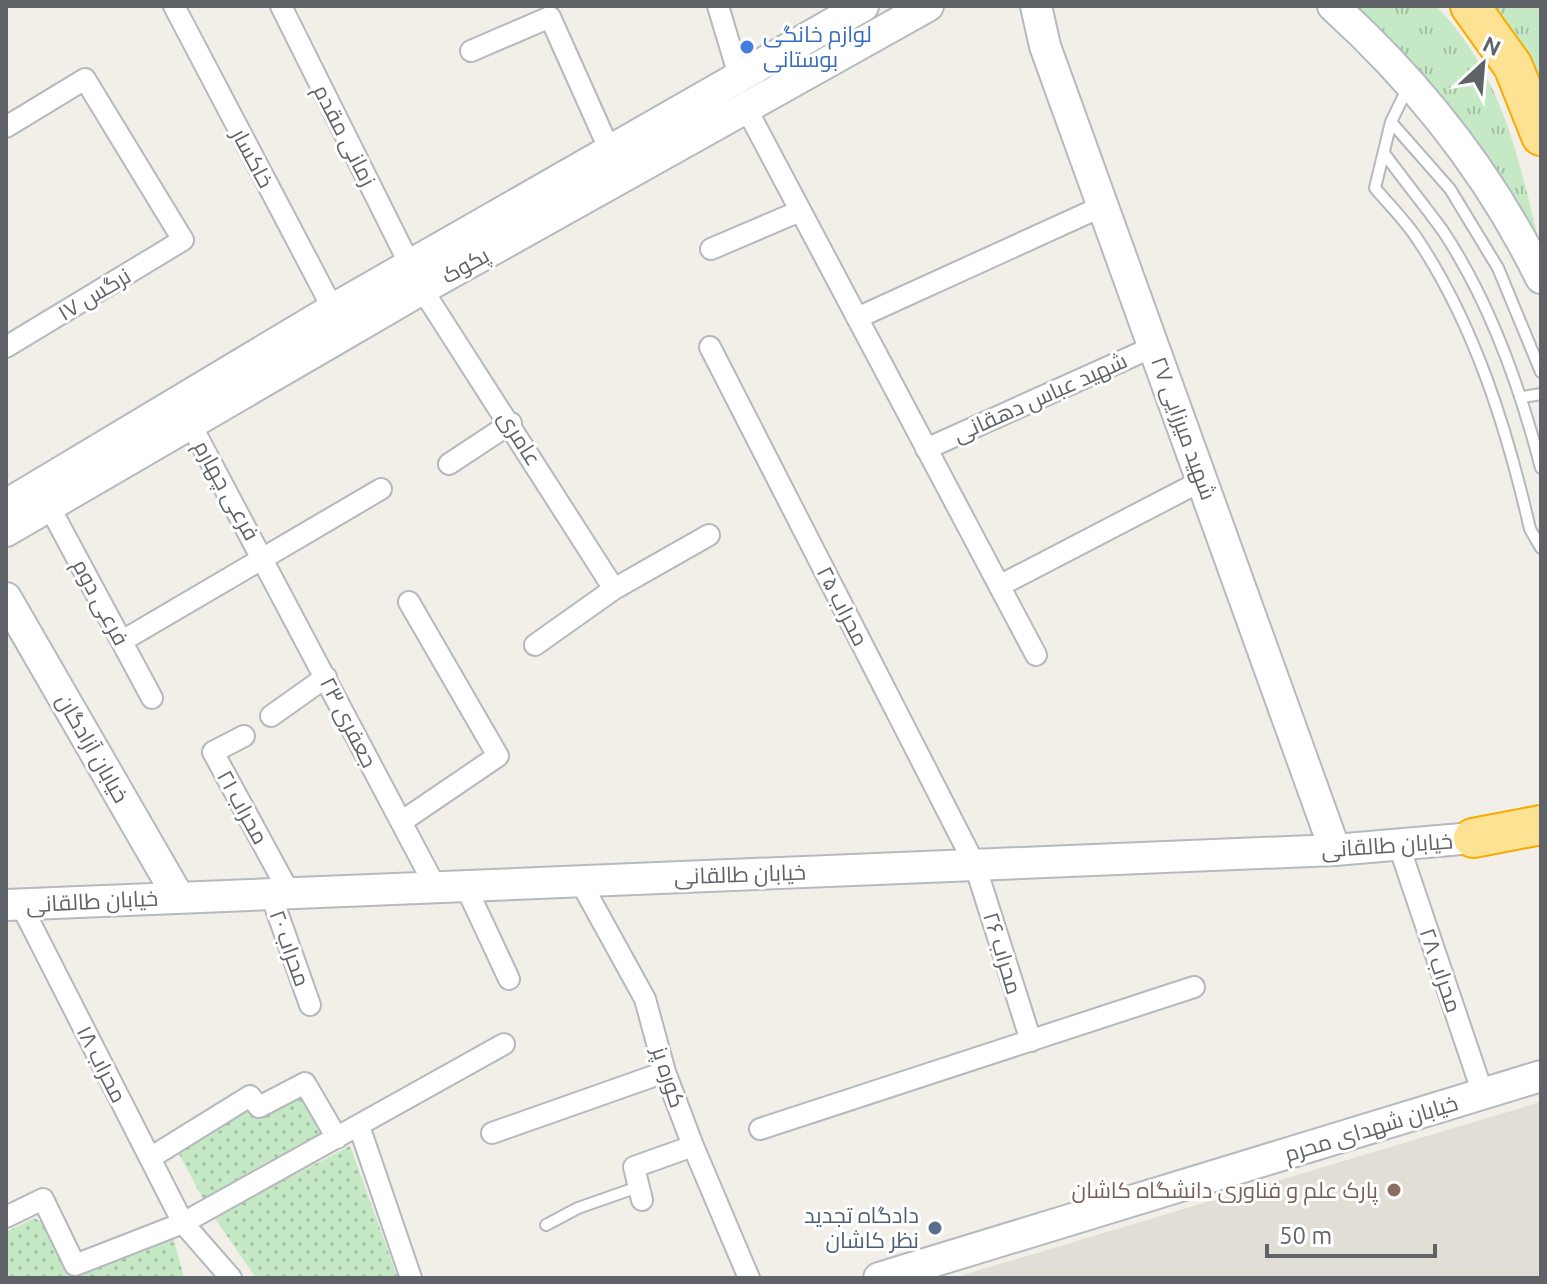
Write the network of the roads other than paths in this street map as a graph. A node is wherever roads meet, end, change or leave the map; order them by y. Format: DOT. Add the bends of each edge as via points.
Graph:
graph roads {
  1 [pos="174,6"];
  2 [pos="281,6"];
  3 [pos="718,6"];
  4 [pos="863,6"];
  5 [pos="928,6"];
  6 [pos="1036,6"];
  7 [pos="1333,6"];
  8 [pos="1481,12"];
  9 [pos="471,51"];
  10 [pos="739,76"];
  11 [pos="1410,83"];
  12 [pos="746,108"];
  13 [pos="1391,122"];
  14 [pos="6,127"];
  15 [pos="1541,136"];
  16 [pos="610,151"];
  17 [pos="1384,153"];
  18 [pos="1105,205"];
  19 [pos="800,211"];
  20 [pos="493,234"];
  21 [pos="711,249"];
  22 [pos="416,277"];
  23 [pos="1541,278"];
  24 [pos="333,309"];
  25 [pos="857,318"];
  26 [pos="1155,346"];
  27 [pos="6,347"];
  28 [pos="710,347"];
  29 [pos="1541,372"];
  30 [pos="1541,394"];
  31 [pos="1523,397"];
  32 [pos="190,423"];
  33 [pos="511,423"];
  34 [pos="926,449"];
  35 [pos="449,464"];
  36 [pos="1541,468"];
  37 [pos="1203,480"];
  38 [pos="381,489"];
  39 [pos="6,505"];
  40 [pos="49,506"];
  41 [pos="6,531"];
  42 [pos="709,535"];
  43 [pos="1541,548"];
  44 [pos="263,557"];
  45 [pos="999,586"];
  46 [pos="614,589"];
  47 [pos="409,602"];
  48 [pos="9,610"];
  49 [pos="122,641"];
  50 [pos="535,645"];
  51 [pos="1036,655"];
  52 [pos="326,677"];
  53 [pos="152,698"];
  54 [pos="271,716"];
  55 [pos="244,736"];
  56 [pos="401,822"];
  57 [pos="1541,825"];
  58 [pos="1473,838"];
  59 [pos="1541,845"];
  60 [pos="1399,846"];
  61 [pos="1335,850"];
  62 [pos="975,865"];
  63 [pos="580,881"];
  64 [pos="465,885"];
  65 [pos="435,886"];
  66 [pos="280,892"];
  67 [pos="179,898"];
  68 [pos="13,905"];
  69 [pos="509,979"];
  70 [pos="1194,987"];
  71 [pos="310,1005"];
  72 [pos="1031,1041"];
  73 [pos="504,1044"];
  74 [pos="665,1072"];
  75 [pos="1541,1076"];
  76 [pos="1483,1094"];
  77 [pos="359,1126"];
  78 [pos="760,1129"];
  79 [pos="492,1133"];
  80 [pos="337,1138"];
  81 [pos="693,1146"];
  82 [pos="150,1158"];
  83 [pos="640,1194"];
  84 [pos="6,1217"];
  85 [pos="183,1223"];
  86 [pos="546,1225"];
  87 [pos="231,1278"];
  88 [pos="411,1278"];
  89 [pos="749,1278"];
  90 [pos="879,1278"];
  1 -- 24 [label="street, خاکسار"];
  2 -- 22 [label="street, زمانی مقدم"];
  3 -- 10 [label="street"];
  4 -- 10 [label="street, پکوک"];
  5 -- 12 [label="street, پکوک"];
  6 -- 18 [label="street, شهید میرزایی ۲۷" via="1045,46"];
  7 -- 11 [label="street"];
  8 -- 15 [label="highway" via="1513,66"];
  9 -- 16 [label="street" via="550,17"];
  10 -- 16 [label="street, پکوک"];
  11 -- 13 [label="lane"];
  11 -- 23 [label="street" via="1439,114 1509,217"];
  12 -- 19 [label="street"];
  12 -- 20 [label="street, پکوک"];
  13 -- 17 [label="lane"];
  13 -- 29 [label="lane" via="1450,189 1498,268"];
  14 -- 27 [label="street, نرگس ۱۷" via="85,79 183,240"];
  16 -- 20 [label="street, پکوک"];
  17 -- 31 [label="lane" via="1444,233"];
  17 -- 43 [label="lane" via="1375,188 1417,239 1459,316 1491,390 1530,529"];
  18 -- 25 [label="street"];
  18 -- 26 [label="street, شهید میرزایی ۲۷"];
  19 -- 21 [label="street"];
  19 -- 25 [label="street"];
  20 -- 22 [label="street, پکوک"];
  22 -- 24 [label="street, پکوک"];
  22 -- 32 [label="street, پکوک"];
  22 -- 33 [label="street, عامری"];
  24 -- 39 [label="street, پکوک"];
  25 -- 34 [label="street"];
  26 -- 34 [label="street, شهید عباس دهقانی"];
  26 -- 37 [label="street, شهید میرزایی ۲۷"];
  28 -- 62 [label="street, محراب ۲۵"];
  30 -- 31 [label="lane"];
  31 -- 36 [label="lane"];
  32 -- 40 [label="street, پکوک"];
  32 -- 44 [label="street, فرعی چهارم"];
  33 -- 35 [label="street"];
  33 -- 46 [label="street, عامری"];
  34 -- 45 [label="street"];
  37 -- 45 [label="street"];
  37 -- 61 [label="street, شهید میرزایی ۲۷"];
  38 -- 44 [label="street"];
  40 -- 41 [label="street, پکوک"];
  40 -- 49 [label="street, فرعی دوم"];
  42 -- 46 [label="street"];
  44 -- 49 [label="street"];
  44 -- 52 [label="street, جعفری ۲۳"];
  45 -- 51 [label="street"];
  46 -- 50 [label="street"];
  47 -- 56 [label="street" via="498,756"];
  48 -- 67 [label="street, خیابان آزادگان"];
  49 -- 53 [label="street, فرعی دوم"];
  52 -- 54 [label="street"];
  52 -- 56 [label="street, جعفری ۲۳"];
  55 -- 66 [label="street, محراب ۲۱" via="213,752"];
  56 -- 65 [label="street, جعفری ۲۳"];
  57 -- 58 [label="highway"];
  58 -- 59 [label="highway"];
  58 -- 60 [label="street, خیابان طالقانی"];
  60 -- 61 [label="street, خیابان طالقانی"];
  60 -- 76 [label="street, محراب ۲۸"];
  61 -- 62 [label="street, خیابان طالقانی"];
  62 -- 63 [label="street, خیابان طالقانی"];
  62 -- 72 [label="street, محراب ۲۶"];
  63 -- 64 [label="street, خیابان طالقانی"];
  63 -- 74 [label="street, کوره پز" via="645,999"];
  64 -- 65 [label="street, خیابان طالقانی"];
  64 -- 69 [label="street"];
  65 -- 66 [label="street, خیابان طالقانی"];
  66 -- 67 [label="street, خیابان طالقانی"];
  66 -- 71 [label="street, محراب ۲۰"];
  67 -- 68 [label="street, خیابان طالقانی"];
  68 -- 82 [label="street, محراب ۱۸"];
  70 -- 72 [label="street"];
  72 -- 78 [label="street"];
  73 -- 77 [label="street"];
  74 -- 79 [label="street"];
  74 -- 81 [label="street, کوره پز"];
  75 -- 76 [label="street, خیابان شهدای محرم"];
  76 -- 90 [label="street, خیابان شهدای محرم"];
  77 -- 80 [label="street"];
  77 -- 88 [label="street"];
  80 -- 82 [label="street" via="305,1083 259,1107 250,1096"];
  80 -- 85 [label="street"];
  81 -- 83 [label="street" via="634,1167"];
  81 -- 89 [label="street, کوره پز"];
  82 -- 85 [label="street, محراب ۱۸"];
  83 -- 86 [label="lane" via="578,1208"];
  84 -- 85 [label="street" via="43,1199 75,1265"];
  85 -- 87 [label="street, محراب ۱۸"];
}
